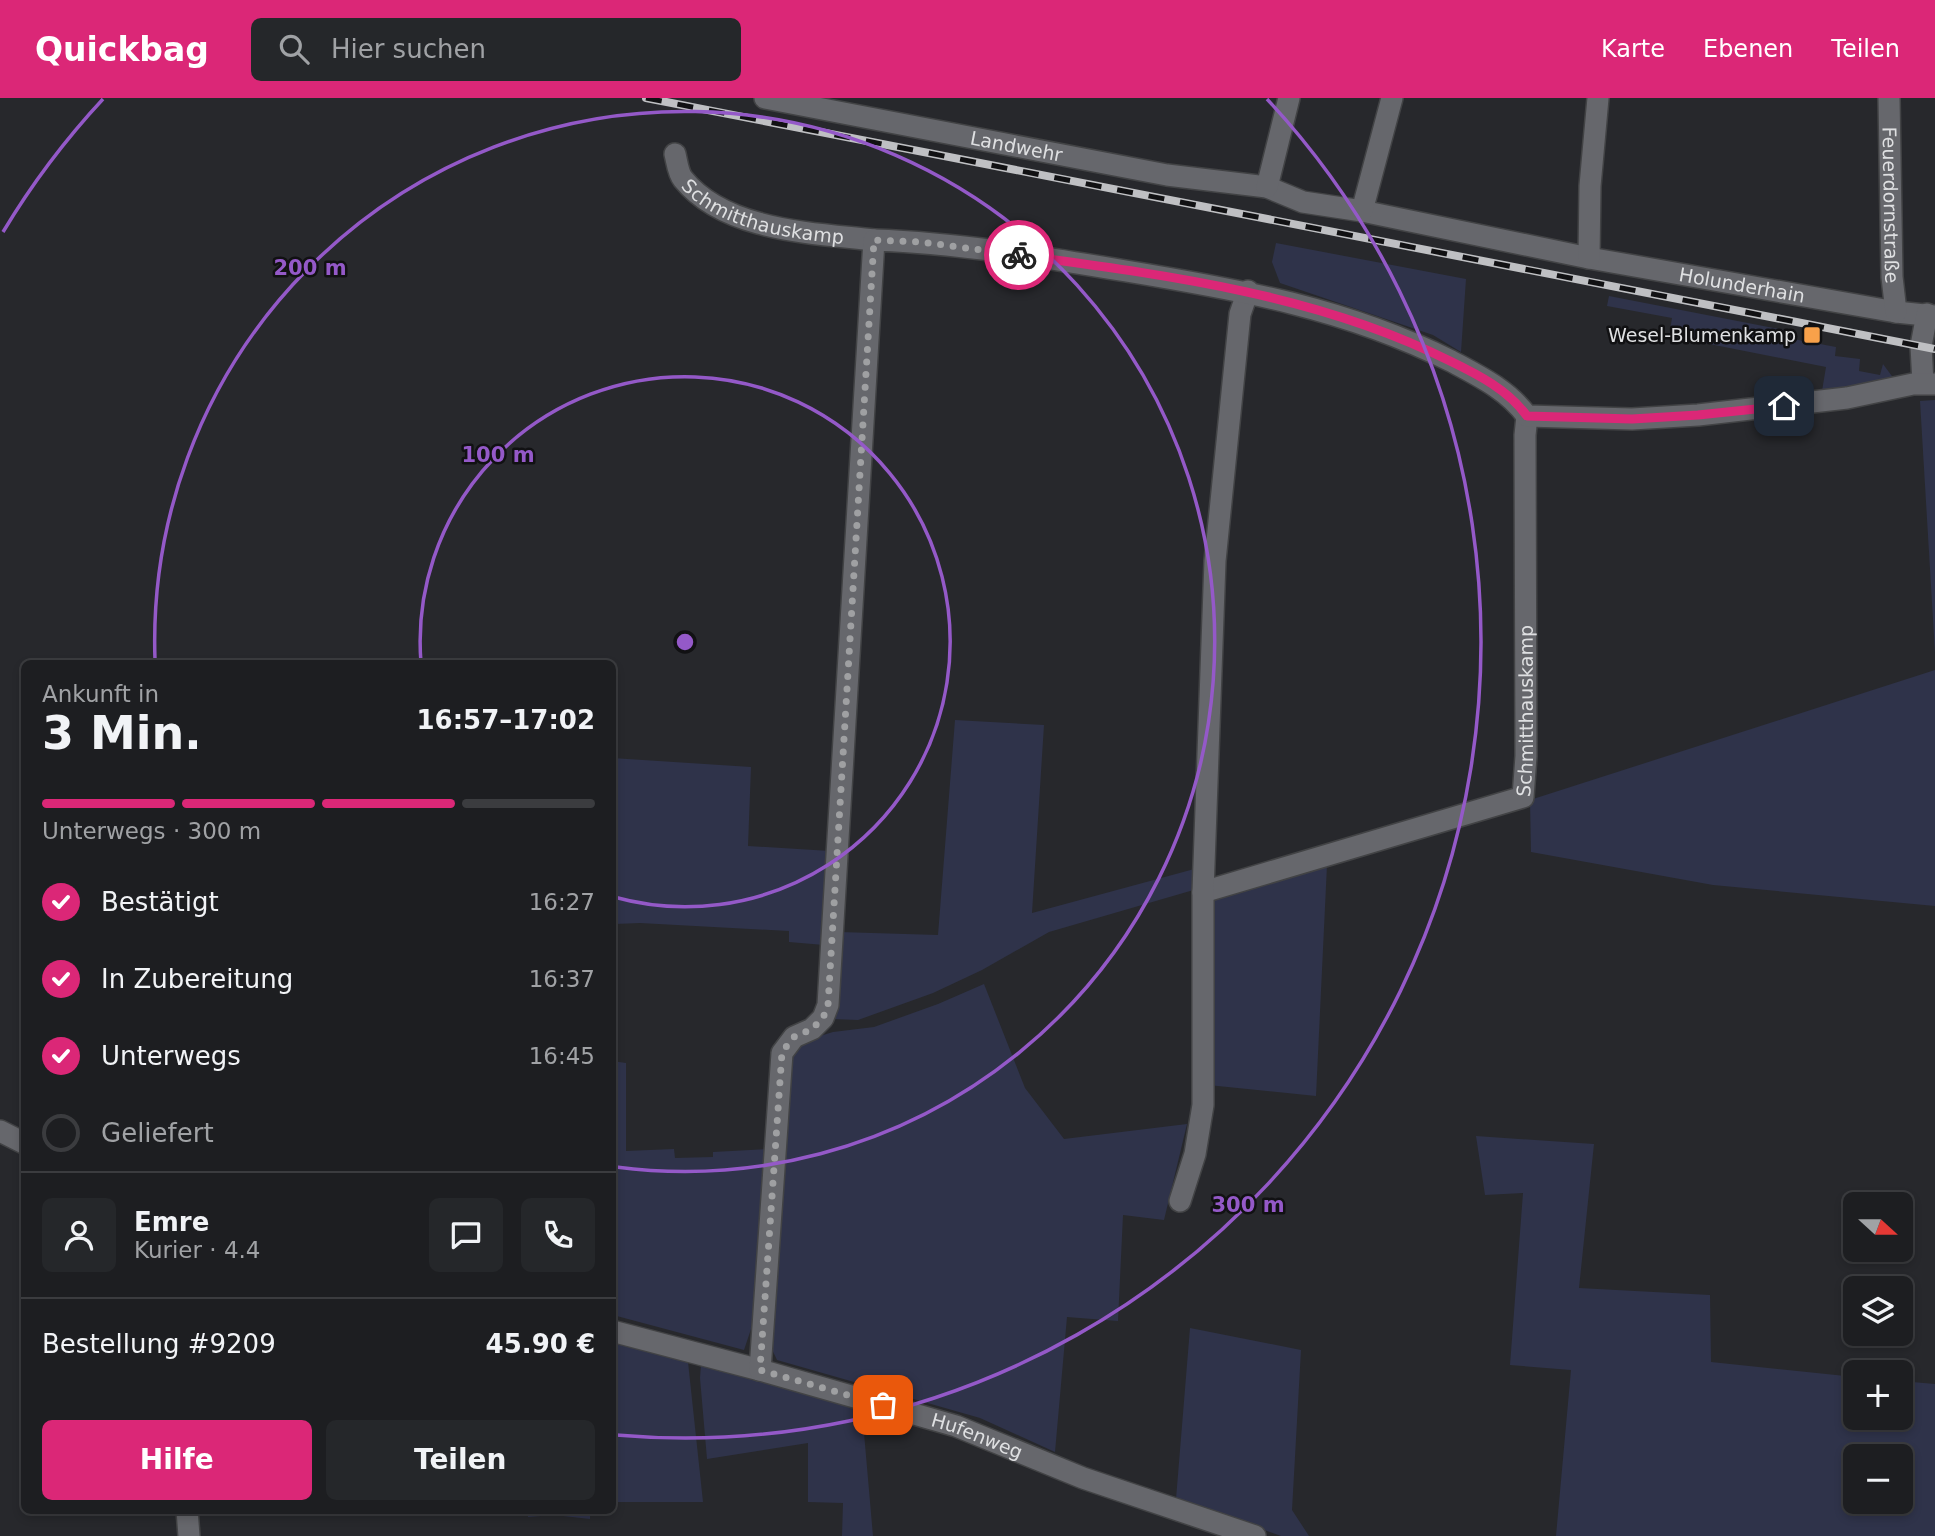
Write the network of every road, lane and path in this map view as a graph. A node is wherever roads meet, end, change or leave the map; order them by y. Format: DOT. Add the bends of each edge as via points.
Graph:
graph roads {
  1 [pos="765,98"];
  2 [pos="1289,98"];
  3 [pos="1392,98"];
  4 [pos="1598,98"];
  5 [pos="1889,98"];
  6 [pos="675,154"];
  7 [pos="1267,187"];
  8 [pos="1362,211"];
  9 [pos="874,240"];
  10 [pos="1588,258"];
  11 [pos="1248,291"];
  12 [pos="1896,312"];
  13 [pos="1931,315"];
  14 [pos="1929,383"];
  15 [pos="1527,416"];
  16 [pos="1203,892"];
  17 [pos="0,1131"];
  18 [pos="21,1142"];
  19 [pos="1180,1201"];
  20 [pos="616,1332"];
  21 [pos="760,1370"];
  22 [pos="187,1514"];
  23 [pos="188,1536"];
  24 [pos="1255,1536"];
  1 -- 7 [label="street, Landwehr" via="1167,175"];
  2 -- 7 [label="street"];
  3 -- 8 [label="street"];
  4 -- 10 [label="street"];
  5 -- 12 [label="street, Feuerdornstraße"];
  6 -- 9 [label="street, Schmitthauskamp" via="681,178 723,210 766,227"];
  7 -- 8 [label="street, Holunderhain" via="1303,202"];
  8 -- 10 [label="street, Holunderhain"];
  9 -- 11 [label="street, Schmitthauskamp" via="1086,264"];
  9 -- 21 [label="street, Schmitthauskamp" via="828,1005 823,1018 794,1037 782,1052"];
  10 -- 12 [label="street, Holunderhain"];
  11 -- 15 [label="street, Schmitthauskamp" via="1357,320 1414,343 1498,388"];
  11 -- 16 [label="street" via="1240,314 1216,561"];
  12 -- 13 [label="street, Holunderhain"];
  13 -- 14 [label="street" via="1921,346"];
  14 -- 15 [label="street" via="1847,398 1698,415 1632,419"];
  15 -- 16 [label="street, Schmitthauskamp" via="1523,797"];
  16 -- 19 [label="street" via="1203,1105 1195,1154"];
  17 -- 18 [label="street"];
  20 -- 21 [label="street, Hufenweg"];
  21 -- 24 [label="street, Hufenweg" via="956,1426 1083,1478"];
  22 -- 23 [label="street"];
}
